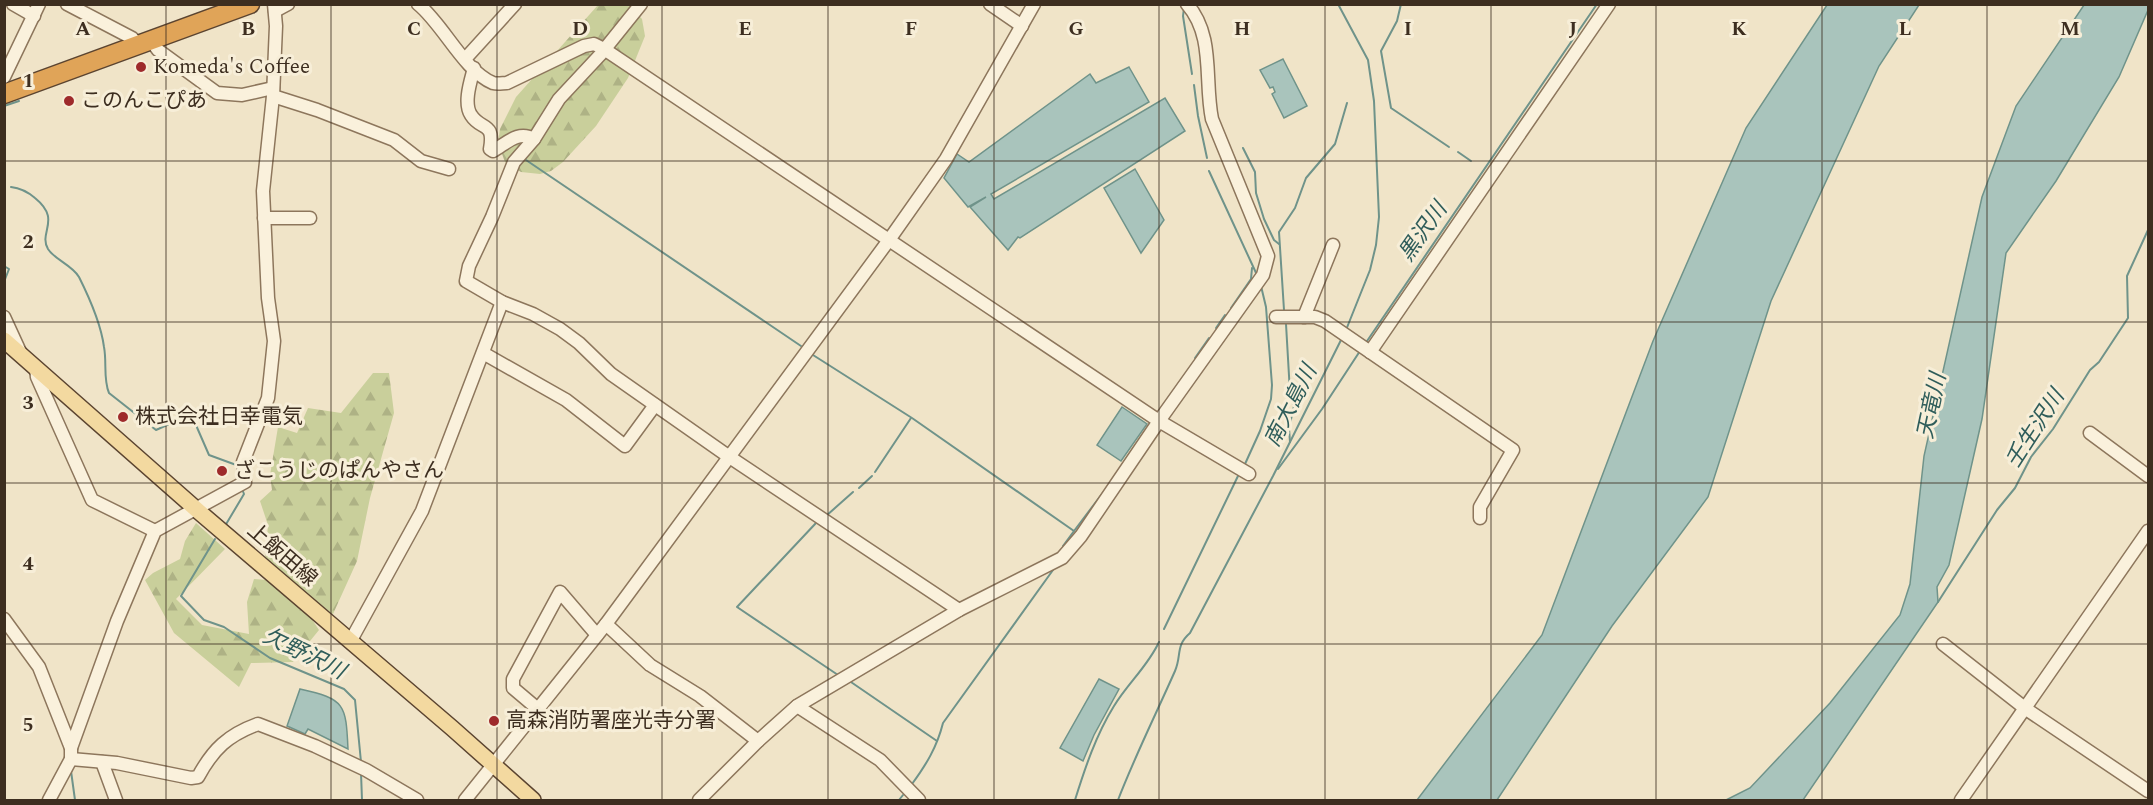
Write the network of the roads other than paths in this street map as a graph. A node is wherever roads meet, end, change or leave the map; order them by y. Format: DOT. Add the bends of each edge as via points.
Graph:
graph roads {
  1 [pos="13,4"];
  2 [pos="67,4"];
  3 [pos="250,4"];
  4 [pos="288,4"];
  5 [pos="515,4"];
  6 [pos="641,4"];
  7 [pos="1034,4"];
  8 [pos="1187,4"];
  9 [pos="1609,4"];
  10 [pos="426,7"];
  11 [pos="997,7"];
  12 [pos="275,8"];
  13 [pos="36,10"];
  14 [pos="1022,26"];
  15 [pos="145,44"];
  16 [pos="604,49"];
  17 [pos="469,63"];
  18 [pos="4,77"];
  19 [pos="273,92"];
  20 [pos="4,94"];
  21 [pos="534,139"];
  22 [pos="449,169"];
  23 [pos="264,218"];
  24 [pos="310,218"];
  25 [pos="889,240"];
  26 [pos="1332,245"];
  27 [pos="502,302"];
  28 [pos="4,317"];
  29 [pos="1276,317"];
  30 [pos="1304,317"];
  31 [pos="4,340"];
  32 [pos="1357,342"];
  33 [pos="483,353"];
  34 [pos="22,355"];
  35 [pos="36,369"];
  36 [pos="655,405"];
  37 [pos="1159,421"];
  38 [pos="2090,433"];
  39 [pos="728,456"];
  40 [pos="1249,474"];
  41 [pos="2148,476"];
  42 [pos="197,510"];
  43 [pos="1480,518"];
  44 [pos="155,531"];
  45 [pos="2148,531"];
  46 [pos="959,610"];
  47 [pos="4,620"];
  48 [pos="606,624"];
  49 [pos="597,635"];
  50 [pos="350,642"];
  51 [pos="1943,644"];
  52 [pos="797,706"];
  53 [pos="2026,709"];
  54 [pos="539,710"];
  55 [pos="758,741"];
  56 [pos="71,754"];
  57 [pos="102,762"];
  58 [pos="494,764"];
  59 [pos="2148,791"];
  60 [pos="49,801"];
  61 [pos="116,801"];
  62 [pos="417,801"];
  63 [pos="465,801"];
  64 [pos="533,801"];
  65 [pos="699,801"];
  66 [pos="919,801"];
  67 [pos="1961,801"];
  1 -- 13 [label="street"];
  2 -- 15 [label="street"];
  3 -- 15 [label="highway"];
  4 -- 12 [label="street"];
  5 -- 17 [label="street"];
  6 -- 16 [label="street"];
  7 -- 14 [label="street"];
  8 -- 37 [label="street" via="1200,22 1205,38 1212,119 1268,256 1263,275"];
  9 -- 32 [label="street"];
  10 -- 17 [label="street"];
  11 -- 14 [label="street"];
  12 -- 19 [label="street"];
  13 -- 18 [label="street"];
  14 -- 25 [label="street" via="946,159"];
  15 -- 19 [label="street" via="217,93"];
  15 -- 20 [label="highway"];
  16 -- 17 [label="street" via="594,44 584,46 507,83 494,83"];
  16 -- 21 [label="street" via="559,99"];
  16 -- 25 [label="street"];
  17 -- 21 [label="street" via="468,108 473,118 490,132 490,149 493,151 512,137 524,135"];
  19 -- 22 [label="street" via="394,140 421,161"];
  19 -- 23 [label="street" via="264,167"];
  21 -- 27 [label="street" via="514,162 466,281"];
  23 -- 24 [label="street"];
  23 -- 42 [label="street" via="274,341 268,398 243,462 241,485"];
  25 -- 37 [label="street"];
  25 -- 39 [label="street"];
  26 -- 30 [label="street"];
  27 -- 33 [label="street"];
  27 -- 36 [label="street" via="560,328 611,374"];
  28 -- 34 [label="street"];
  29 -- 30 [label="street"];
  30 -- 32 [label="street" via="1325,321"];
  31 -- 34 [label="main road, 上飯田線"];
  32 -- 43 [label="street" via="1513,450 1480,507"];
  33 -- 36 [label="street" via="566,400 625,447"];
  33 -- 50 [label="street" via="422,511"];
  34 -- 35 [label="main road, 上飯田線"];
  35 -- 42 [label="main road, 上飯田線"];
  35 -- 44 [label="street" via="92,500"];
  36 -- 39 [label="street"];
  37 -- 40 [label="street"];
  37 -- 46 [label="street" via="1062,558"];
  38 -- 41 [label="street"];
  39 -- 46 [label="street"];
  39 -- 48 [label="street"];
  42 -- 44 [label="street"];
  42 -- 50 [label="main road, 上飯田線"];
  44 -- 56 [label="street" via="117,621"];
  45 -- 53 [label="street"];
  46 -- 52 [label="street"];
  47 -- 56 [label="street" via="39,667"];
  48 -- 49 [label="street"];
  48 -- 55 [label="street" via="650,665 700,696"];
  49 -- 54 [label="street"];
  49 -- 54 [label="street" via="560,592 513,679 513,688"];
  50 -- 58 [label="main road, 上飯田線"];
  51 -- 53 [label="street"];
  52 -- 55 [label="street"];
  52 -- 66 [label="street" via="880,760"];
  53 -- 59 [label="street"];
  53 -- 67 [label="street"];
  54 -- 58 [label="street"];
  55 -- 65 [label="street"];
  56 -- 57 [label="street"];
  56 -- 60 [label="street"];
  57 -- 61 [label="street"];
  57 -- 62 [label="street" via="198,777 218,746 258,724 315,746"];
  58 -- 63 [label="street"];
  58 -- 64 [label="main road, 上飯田線"];
}
